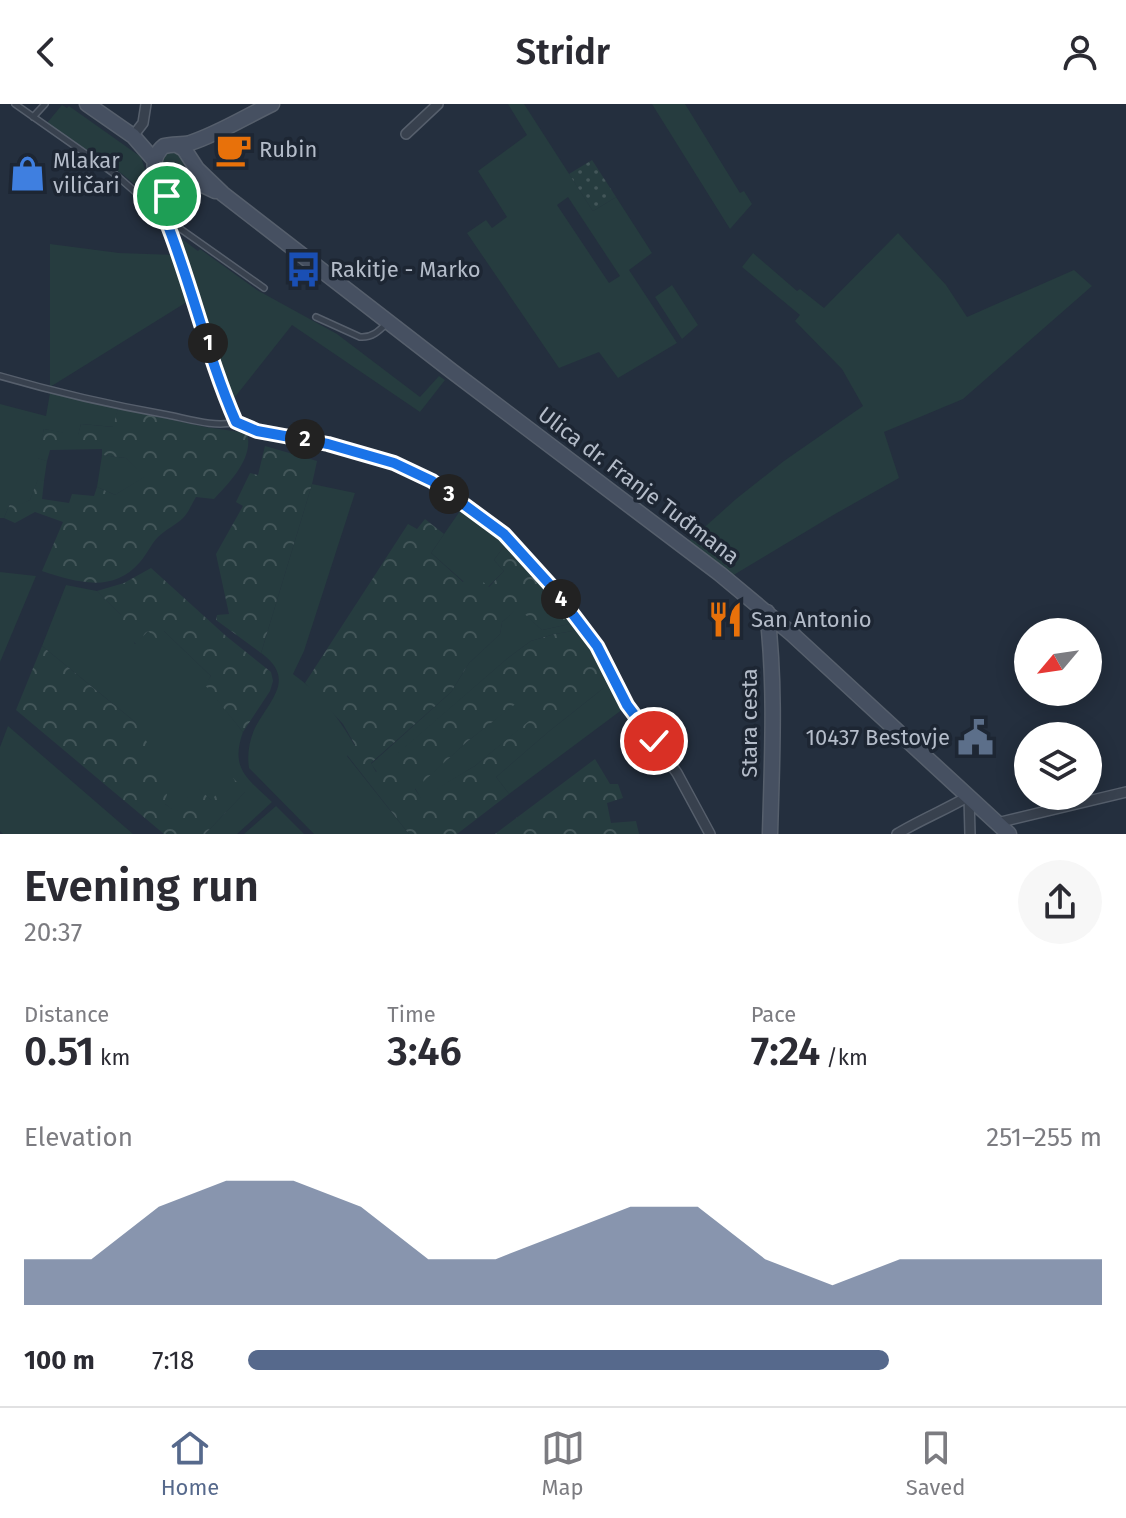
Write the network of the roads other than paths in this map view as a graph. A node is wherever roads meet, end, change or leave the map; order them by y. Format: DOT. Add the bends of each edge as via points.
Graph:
graph roads {
  1 [pos="15,104"];
  2 [pos="45,104"];
  3 [pos="87,104"];
  4 [pos="146,104"];
  5 [pos="438,104"];
  6 [pos="267,105"];
  7 [pos="33,117"];
  8 [pos="220,131"];
  9 [pos="406,134"];
  10 [pos="135,138"];
  11 [pos="171,146"];
  12 [pos="190,160"];
  13 [pos="156,166"];
  14 [pos="179,179"];
  15 [pos="223,194"];
  16 [pos="164,214"];
  17 [pos="264,288"];
  18 [pos="316,317"];
  19 [pos="388,322"];
  20 [pos="0,376"];
  21 [pos="236,422"];
  22 [pos="257,431"];
  23 [pos="767,612"];
  24 [pos="654,741"];
  25 [pos="1126,792"];
  26 [pos="969,796"];
  27 [pos="1003,829"];
  28 [pos="710,834"];
  29 [pos="770,834"];
  30 [pos="897,834"];
  31 [pos="970,834"];
  1 -- 7 [label="lane"];
  2 -- 7 [label="lane"];
  3 -- 10 [label="main road"];
  4 -- 10 [label="street"];
  5 -- 9 [label="street"];
  6 -- 8 [label="main road"];
  7 -- 16 [label="lane"];
  8 -- 11 [label="main road"];
  8 -- 12 [label="main road"];
  10 -- 11 [label="main road"];
  10 -- 13 [label="main road"];
  11 -- 12 [label="main road" via="184,149"];
  11 -- 13 [label="main road" via="159,150"];
  12 -- 14 [label="main road"];
  12 -- 15 [label="main road, Ulica dr. Franje Tuđmana"];
  13 -- 14 [label="main road" via="167,180"];
  13 -- 16 [label="street"];
  14 -- 15 [label="main road, Ulica dr. Franje Tuđmana"];
  14 -- 16 [label="street" via="167,196"];
  15 -- 19 [label="main road, Ulica dr. Franje Tuđmana"];
  16 -- 17 [label="lane"];
  16 -- 21 [label="street"];
  18 -- 19 [label="lane" via="360,337"];
  19 -- 23 [label="main road, Ulica dr. Franje Tuđmana"];
  20 -- 21 [label="lane" via="135,409 220,424"];
  21 -- 22 [label="street"];
  22 -- 24 [label="street" via="328,444 406,468 504,534 597,646 627,705"];
  23 -- 26 [label="main road, Ulica dr. Franje Tuđmana"];
  23 -- 29 [label="main road, Stara cesta" via="773,707"];
  24 -- 28 [label="street"];
  25 -- 27 [label="street"];
  26 -- 27 [label="main road, Ulica dr. Franje Tuđmana"];
  26 -- 30 [label="street"];
  26 -- 31 [label="street"];
}
